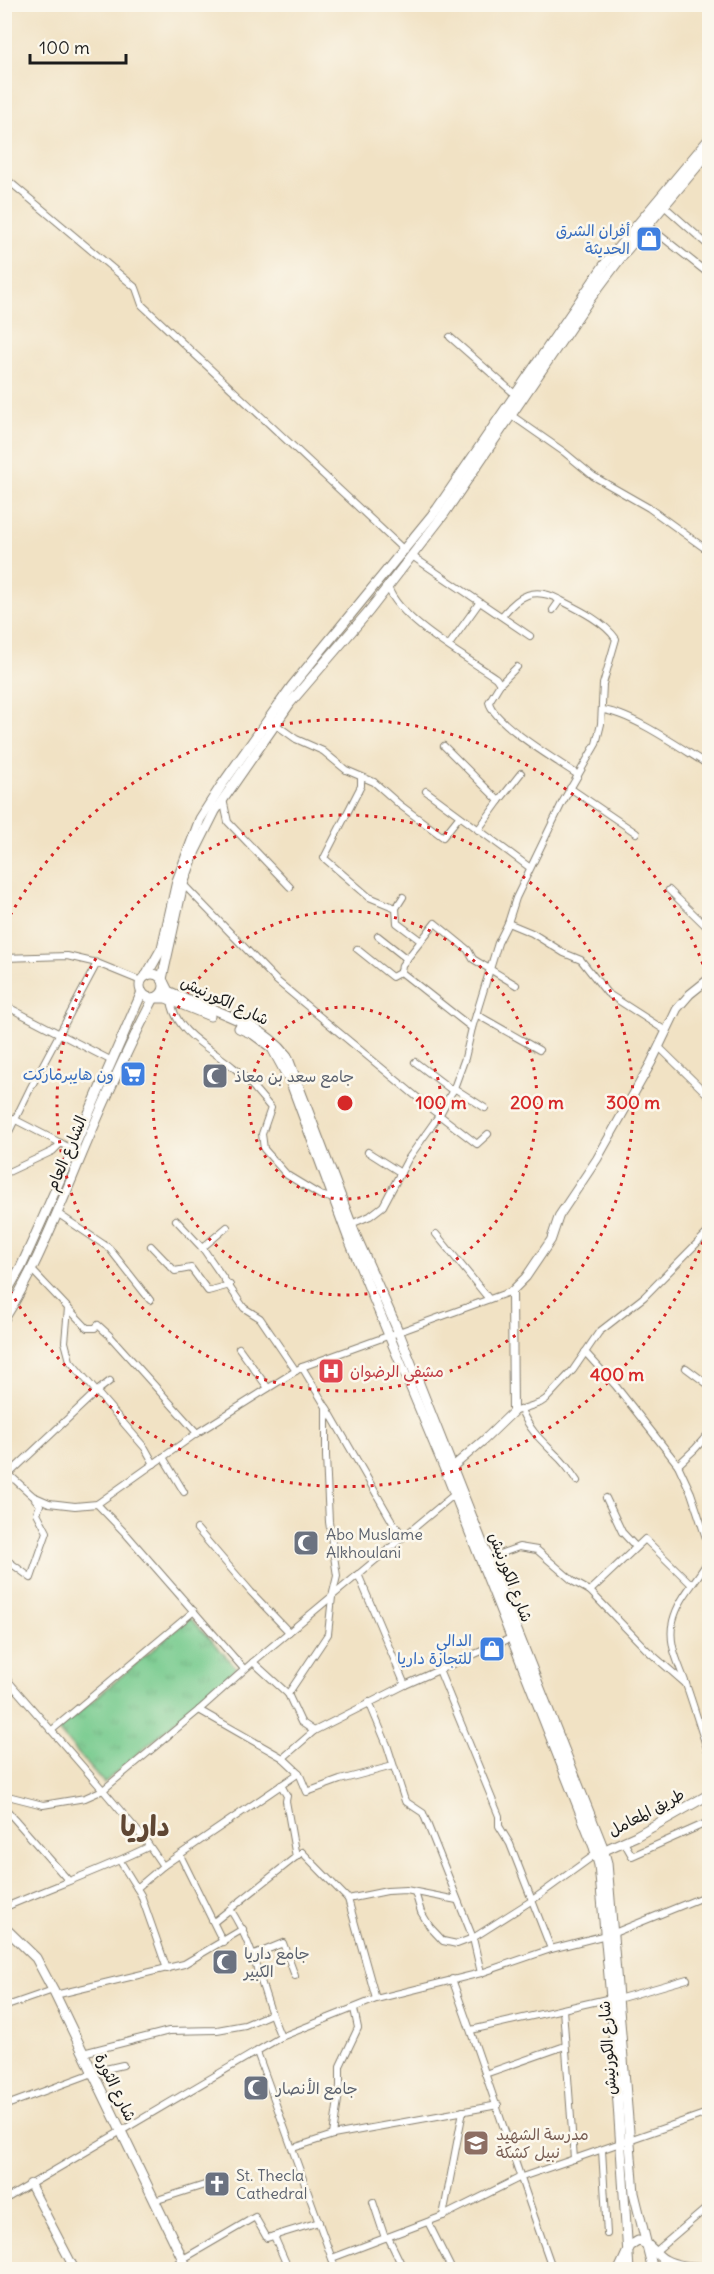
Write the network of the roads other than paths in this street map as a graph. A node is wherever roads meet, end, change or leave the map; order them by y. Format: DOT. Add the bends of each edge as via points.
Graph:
graph roads {
  1 [pos="710,138"];
  2 [pos="710,151"];
  3 [pos="4,177"];
  4 [pos="663,206"];
  5 [pos="647,225"];
  6 [pos="710,247"];
  7 [pos="622,249"];
  8 [pos="710,275"];
  9 [pos="450,338"];
  10 [pos="518,397"];
  11 [pos="511,415"];
  12 [pos="710,552"];
  13 [pos="409,554"];
  14 [pos="388,587"];
  15 [pos="560,600"];
  16 [pos="479,603"];
  17 [pos="365,607"];
  18 [pos="553,610"];
  19 [pos="502,616"];
  20 [pos="530,636"];
  21 [pos="449,645"];
  22 [pos="517,667"];
  23 [pos="501,684"];
  24 [pos="602,710"];
  25 [pos="275,724"];
  26 [pos="444,746"];
  27 [pos="710,766"];
  28 [pos="521,773"];
  29 [pos="578,775"];
  30 [pos="362,777"];
  31 [pos="570,788"];
  32 [pos="426,791"];
  33 [pos="224,792"];
  34 [pos="499,801"];
  35 [pos="459,817"];
  36 [pos="478,830"];
  37 [pos="636,833"];
  38 [pos="529,867"];
  39 [pos="183,884"];
  40 [pos="290,887"];
  41 [pos="669,890"];
  42 [pos="404,897"];
  43 [pos="396,908"];
  44 [pos="508,923"];
  45 [pos="710,930"];
  46 [pos="378,936"];
  47 [pos="421,941"];
  48 [pos="357,949"];
  49 [pos="4,958"];
  50 [pos="407,959"];
  51 [pos="98,963"];
  52 [pos="490,970"];
  53 [pos="401,972"];
  54 [pos="710,978"];
  55 [pos="144,979"];
  56 [pos="163,981"];
  57 [pos="516,984"];
  58 [pos="142,992"];
  59 [pos="155,998"];
  60 [pos="171,1000"];
  61 [pos="4,1005"];
  62 [pos="476,1014"];
  63 [pos="472,1028"];
  64 [pos="666,1032"];
  65 [pos="59,1035"];
  66 [pos="659,1047"];
  67 [pos="539,1050"];
  68 [pos="416,1062"];
  69 [pos="113,1066"];
  70 [pos="453,1090"];
  71 [pos="710,1097"];
  72 [pos="485,1108"];
  73 [pos="4,1114"];
  74 [pos="440,1114"];
  75 [pos="16,1120"];
  76 [pos="488,1134"];
  77 [pos="4,1142"];
  78 [pos="61,1143"];
  79 [pos="72,1149"];
  80 [pos="368,1152"];
  81 [pos="401,1173"];
  82 [pos="4,1174"];
  83 [pos="334,1199"];
  84 [pos="57,1213"];
  85 [pos="176,1220"];
  86 [pos="351,1224"];
  87 [pos="227,1227"];
  88 [pos="710,1230"];
  89 [pos="436,1234"];
  90 [pos="151,1246"];
  91 [pos="202,1248"];
  92 [pos="31,1269"];
  93 [pos="230,1285"];
  94 [pos="512,1291"];
  95 [pos="4,1296"];
  96 [pos="489,1299"];
  97 [pos="150,1300"];
  98 [pos="68,1308"];
  99 [pos="4,1319"];
  100 [pos="395,1335"];
  101 [pos="239,1348"];
  102 [pos="585,1352"];
  103 [pos="686,1368"];
  104 [pos="299,1369"];
  105 [pos="110,1381"];
  106 [pos="710,1386"];
  107 [pos="268,1388"];
  108 [pos="96,1392"];
  109 [pos="326,1407"];
  110 [pos="517,1411"];
  111 [pos="710,1432"];
  112 [pos="197,1433"];
  113 [pos="163,1458"];
  114 [pos="154,1464"];
  115 [pos="678,1465"];
  116 [pos="449,1470"];
  117 [pos="7,1472"];
  118 [pos="577,1481"];
  119 [pos="184,1492"];
  120 [pos="457,1492"];
  121 [pos="33,1496"];
  122 [pos="606,1498"];
  123 [pos="97,1503"];
  124 [pos="197,1529"];
  125 [pos="404,1536"];
  126 [pos="636,1547"];
  127 [pos="710,1550"];
  128 [pos="710,1557"];
  129 [pos="4,1558"];
  130 [pos="488,1558"];
  131 [pos="358,1574"];
  132 [pos="691,1584"];
  133 [pos="590,1591"];
  134 [pos="332,1597"];
  135 [pos="194,1611"];
  136 [pos="289,1632"];
  137 [pos="512,1638"];
  138 [pos="253,1662"];
  139 [pos="244,1669"];
  140 [pos="439,1670"];
  141 [pos="4,1676"];
  142 [pos="686,1684"];
  143 [pos="405,1685"];
  144 [pos="288,1694"];
  145 [pos="369,1702"];
  146 [pos="199,1710"];
  147 [pos="52,1730"];
  148 [pos="314,1731"];
  149 [pos="710,1757"];
  150 [pos="283,1758"];
  151 [pos="393,1766"];
  152 [pos="299,1773"];
  153 [pos="281,1785"];
  154 [pos="104,1790"];
  155 [pos="710,1794"];
  156 [pos="4,1795"];
  157 [pos="5,1806"];
  158 [pos="710,1820"];
  159 [pos="624,1842"];
  160 [pos="148,1847"];
  161 [pos="600,1852"];
  162 [pos="180,1855"];
  163 [pos="296,1857"];
  164 [pos="120,1861"];
  165 [pos="163,1866"];
  166 [pos="68,1880"];
  167 [pos="137,1888"];
  168 [pos="415,1892"];
  169 [pos="710,1894"];
  170 [pos="348,1899"];
  171 [pos="457,1900"];
  172 [pos="531,1901"];
  173 [pos="230,1909"];
  174 [pos="4,1910"];
  175 [pos="214,1922"];
  176 [pos="4,1927"];
  177 [pos="243,1929"];
  178 [pos="610,1934"];
  179 [pos="473,1938"];
  180 [pos="223,1942"];
  181 [pos="551,1949"];
  182 [pos="254,1955"];
  183 [pos="167,1969"];
  184 [pos="481,1973"];
  185 [pos="295,1976"];
  186 [pos="687,1978"];
  187 [pos="452,1979"];
  188 [pos="54,1993"];
  189 [pos="614,1998"];
  190 [pos="376,2000"];
  191 [pos="4,2007"];
  192 [pos="354,2009"];
  193 [pos="563,2009"];
  194 [pos="271,2014"];
  195 [pos="471,2030"];
  196 [pos="281,2037"];
  197 [pos="565,2046"];
  198 [pos="257,2052"];
  199 [pos="83,2053"];
  200 [pos="123,2066"];
  201 [pos="485,2074"];
  202 [pos="93,2075"];
  203 [pos="498,2105"];
  204 [pos="4,2106"];
  205 [pos="463,2111"];
  206 [pos="710,2112"];
  207 [pos="121,2131"];
  208 [pos="333,2135"];
  209 [pos="625,2143"];
  210 [pos="292,2148"];
  211 [pos="602,2150"];
  212 [pos="574,2159"];
  213 [pos="519,2178"];
  214 [pos="214,2182"];
  215 [pos="30,2184"];
  216 [pos="4,2200"];
  217 [pos="154,2201"];
  218 [pos="373,2202"];
  219 [pos="710,2205"];
  220 [pos="443,2217"];
  221 [pos="319,2222"];
  222 [pos="428,2222"];
  223 [pos="607,2234"];
  224 [pos="274,2236"];
  225 [pos="387,2238"];
  226 [pos="647,2244"];
  227 [pos="627,2250"];
  228 [pos="655,2252"];
  229 [pos="332,2258"];
  230 [pos="183,2259"];
  231 [pos="710,2268"];
  232 [pos="75,2270"];
  233 [pos="172,2270"];
  234 [pos="188,2270"];
  235 [pos="289,2270"];
  236 [pos="336,2270"];
  237 [pos="404,2270"];
  238 [pos="452,2270"];
  239 [pos="553,2270"];
  240 [pos="619,2270"];
  241 [pos="629,2270"];
  242 [pos="652,2270"];
  1 -- 7 [label="main road"];
  2 -- 4 [label="main road"];
  3 -- 13 [label="street" via="136,288 142,305"];
  4 -- 5 [label="main road"];
  4 -- 6 [label="street"];
  5 -- 7 [label="main road"];
  5 -- 8 [label="street"];
  7 -- 10 [label="main road"];
  9 -- 10 [label="street"];
  10 -- 11 [label="main road"];
  10 -- 13 [label="main road"];
  11 -- 12 [label="street" via="593,476 649,508"];
  11 -- 13 [label="main road" via="463,488"];
  13 -- 14 [label="main road"];
  13 -- 16 [label="street"];
  13 -- 17 [label="main road"];
  14 -- 17 [label="main road"];
  14 -- 21 [label="street" via="391,596 414,621"];
  15 -- 18 [label="street"];
  15 -- 19 [label="street" via="540,592 529,594"];
  15 -- 24 [label="street" via="616,639 603,684"];
  16 -- 19 [label="street"];
  16 -- 21 [label="street"];
  17 -- 25 [label="main road"];
  17 -- 33 [label="main road" via="284,697"];
  19 -- 20 [label="street"];
  21 -- 23 [label="street"];
  22 -- 23 [label="street"];
  23 -- 29 [label="street" via="489,702 490,708 503,723"];
  24 -- 27 [label="street" via="643,726"];
  24 -- 29 [label="street" via="596,744"];
  25 -- 30 [label="street"];
  25 -- 33 [label="main road"];
  26 -- 34 [label="street"];
  28 -- 34 [label="street"];
  29 -- 31 [label="street"];
  30 -- 35 [label="street" via="382,788 443,837"];
  30 -- 43 [label="street" via="324,858 369,897"];
  31 -- 37 [label="street"];
  31 -- 38 [label="street"];
  32 -- 35 [label="street"];
  33 -- 39 [label="main road"];
  33 -- 40 [label="street" via="228,822"];
  33 -- 55 [label="main road" via="200,819 177,881 162,948"];
  34 -- 36 [label="street"];
  35 -- 36 [label="street"];
  36 -- 38 [label="street"];
  38 -- 44 [label="street"];
  39 -- 56 [label="main road"];
  39 -- 74 [label="street" via="277,981"];
  41 -- 45 [label="street"];
  42 -- 43 [label="street"];
  43 -- 47 [label="street" via="397,923"];
  44 -- 52 [label="street"];
  44 -- 64 [label="street" via="581,960 608,993"];
  46 -- 50 [label="street"];
  47 -- 50 [label="street"];
  47 -- 52 [label="street" via="435,923"];
  48 -- 53 [label="street" via="392,977"];
  49 -- 51 [label="street" via="67,956"];
  50 -- 53 [label="street"];
  51 -- 55 [label="street"];
  51 -- 65 [label="street"];
  52 -- 57 [label="street"];
  52 -- 62 [label="street"];
  53 -- 63 [label="street"];
  54 -- 64 [label="street" via="677,1009"];
  55 -- 56 [label="main road" via="152,974"];
  55 -- 58 [label="main road"];
  56 -- 59 [label="main road" via="163,992"];
  56 -- 86 [label="main road, شارع الكورنيش" via="168,991 255,1028 278,1045 292,1069"];
  58 -- 59 [label="main road"];
  58 -- 69 [label="main road, الشارع العام"];
  59 -- 60 [label="main road, شارع الكورنيش"];
  59 -- 69 [label="main road, الشارع العام"];
  60 -- 83 [label="main road, شارع الكورنيش" via="246,1031 272,1048 291,1083"];
  60 -- 83 [label="street" via="172,1010 191,1036 234,1067 271,1108 262,1134 264,1149 287,1174 320,1195"];
  61 -- 65 [label="street"];
  62 -- 63 [label="street"];
  62 -- 67 [label="street"];
  63 -- 70 [label="street"];
  64 -- 66 [label="street"];
  65 -- 69 [label="street"];
  65 -- 75 [label="street"];
  66 -- 71 [label="street"];
  66 -- 94 [label="street" via="597,1159 560,1216 551,1240"];
  68 -- 70 [label="street"];
  69 -- 79 [label="main road, الشارع العام"];
  69 -- 84 [label="main road, الشارع العام"];
  70 -- 72 [label="street"];
  70 -- 74 [label="street"];
  73 -- 75 [label="street"];
  74 -- 76 [label="street" via="477,1144"];
  74 -- 81 [label="street"];
  75 -- 77 [label="street"];
  75 -- 78 [label="street"];
  78 -- 79 [label="street"];
  78 -- 82 [label="street" via="53,1151"];
  79 -- 95 [label="main road, الشارع العام" via="21,1267"];
  80 -- 81 [label="street"];
  81 -- 86 [label="street" via="383,1206"];
  83 -- 100 [label="main road, شارع الكورنيش"];
  84 -- 92 [label="main road, الشارع العام"];
  84 -- 97 [label="street" via="109,1248"];
  85 -- 91 [label="street"];
  86 -- 100 [label="main road, شارع الكورنيش"];
  87 -- 91 [label="street"];
  88 -- 102 [label="street" via="644,1296 599,1332"];
  89 -- 96 [label="street"];
  90 -- 93 [label="street" via="175,1272 191,1268 208,1291"];
  91 -- 93 [label="street"];
  92 -- 98 [label="street"];
  92 -- 99 [label="main road, الشارع العام"];
  93 -- 104 [label="street" via="243,1308 260,1318"];
  94 -- 96 [label="street"];
  94 -- 110 [label="street"];
  96 -- 100 [label="street"];
  98 -- 108 [label="street" via="65,1342 70,1361"];
  98 -- 112 [label="street" via="87,1328 98,1325 109,1335"];
  100 -- 104 [label="street"];
  100 -- 116 [label="main road, شارع الكورنيش"];
  101 -- 107 [label="street"];
  102 -- 110 [label="street" via="546,1399"];
  102 -- 115 [label="street"];
  103 -- 106 [label="street"];
  104 -- 107 [label="street"];
  104 -- 109 [label="street"];
  105 -- 108 [label="street"];
  107 -- 112 [label="street"];
  108 -- 114 [label="street" via="145,1448"];
  108 -- 117 [label="street"];
  109 -- 125 [label="street"];
  109 -- 134 [label="street" via="329,1522 337,1576"];
  110 -- 116 [label="street"];
  110 -- 118 [label="street"];
  111 -- 115 [label="street"];
  112 -- 113 [label="street"];
  113 -- 114 [label="street"];
  113 -- 119 [label="street"];
  114 -- 123 [label="street"];
  115 -- 127 [label="street"];
  116 -- 120 [label="main road, شارع الكورنيش"];
  117 -- 121 [label="street"];
  120 -- 125 [label="street"];
  120 -- 130 [label="main road, شارع الكورنيش"];
  120 -- 137 [label="main road, شارع الكورنيش"];
  121 -- 123 [label="street" via="49,1503 75,1506"];
  121 -- 129 [label="street" via="40,1505 37,1513 47,1532 31,1578"];
  122 -- 126 [label="street" via="622,1532"];
  123 -- 135 [label="street"];
  124 -- 136 [label="street"];
  125 -- 131 [label="street"];
  126 -- 132 [label="street" via="645,1539"];
  126 -- 133 [label="street"];
  128 -- 132 [label="street"];
  130 -- 133 [label="street" via="509,1549 528,1547"];
  130 -- 161 [label="main road, شارع الكورنيش"];
  131 -- 134 [label="street"];
  131 -- 143 [label="street"];
  132 -- 142 [label="street" via="679,1604 671,1635"];
  133 -- 142 [label="street"];
  134 -- 136 [label="street"];
  134 -- 144 [label="street" via="328,1634"];
  135 -- 139 [label="street"];
  135 -- 147 [label="street"];
  136 -- 138 [label="street"];
  137 -- 140 [label="street"];
  137 -- 161 [label="main road, شارع الكورنيش"];
  138 -- 139 [label="street"];
  138 -- 144 [label="street"];
  139 -- 146 [label="street"];
  140 -- 143 [label="street"];
  140 -- 172 [label="street"];
  141 -- 147 [label="street"];
  142 -- 149 [label="street"];
  143 -- 145 [label="street"];
  144 -- 148 [label="street" via="301,1722"];
  145 -- 148 [label="street"];
  145 -- 151 [label="street"];
  146 -- 150 [label="street"];
  146 -- 154 [label="street"];
  147 -- 154 [label="street"];
  148 -- 150 [label="street"];
  150 -- 152 [label="street"];
  151 -- 152 [label="street" via="308,1792"];
  151 -- 171 [label="street" via="405,1801 423,1813"];
  152 -- 153 [label="street"];
  153 -- 162 [label="street"];
  153 -- 163 [label="street" via="287,1796"];
  154 -- 156 [label="street" via="85,1798 44,1805"];
  154 -- 160 [label="street"];
  155 -- 159 [label="main road, طريق المعامل"];
  157 -- 166 [label="street"];
  158 -- 159 [label="street" via="632,1856"];
  159 -- 161 [label="main road, طريق المعامل"];
  160 -- 164 [label="street"];
  160 -- 165 [label="street"];
  161 -- 172 [label="street"];
  161 -- 178 [label="main road, شارع الكورنيش" via="607,1863"];
  162 -- 165 [label="street"];
  162 -- 175 [label="street"];
  163 -- 170 [label="street" via="302,1852"];
  163 -- 173 [label="street"];
  164 -- 166 [label="street"];
  164 -- 167 [label="street"];
  165 -- 167 [label="street"];
  166 -- 174 [label="street"];
  167 -- 183 [label="street"];
  168 -- 170 [label="street" via="387,1891"];
  168 -- 171 [label="street"];
  168 -- 179 [label="street" via="421,1912 443,1941 457,1944"];
  169 -- 178 [label="street"];
  170 -- 190 [label="street"];
  171 -- 179 [label="street"];
  172 -- 179 [label="street"];
  172 -- 181 [label="street"];
  173 -- 175 [label="street"];
  173 -- 177 [label="street"];
  175 -- 180 [label="street"];
  176 -- 188 [label="main road, شارع الثورة" via="36,1958"];
  177 -- 180 [label="street"];
  177 -- 182 [label="street"];
  178 -- 181 [label="street"];
  178 -- 189 [label="main road, شارع الكورنيش"];
  179 -- 184 [label="street"];
  180 -- 183 [label="street"];
  181 -- 184 [label="street"];
  182 -- 185 [label="street" via="283,1943"];
  182 -- 194 [label="street"];
  183 -- 188 [label="street"];
  184 -- 187 [label="street"];
  186 -- 189 [label="street"];
  187 -- 190 [label="street"];
  187 -- 195 [label="street"];
  188 -- 191 [label="street"];
  188 -- 199 [label="main road, شارع الثورة"];
  189 -- 193 [label="street"];
  189 -- 209 [label="main road, شارع الكورنيش"];
  190 -- 192 [label="street"];
  192 -- 196 [label="street"];
  192 -- 208 [label="street" via="358,2028 340,2067"];
  193 -- 195 [label="street"];
  193 -- 197 [label="street"];
  194 -- 196 [label="street"];
  194 -- 199 [label="street" via="245,2025 169,2031"];
  195 -- 201 [label="street"];
  196 -- 198 [label="street"];
  197 -- 201 [label="street"];
  197 -- 212 [label="street"];
  198 -- 207 [label="street"];
  198 -- 210 [label="street"];
  199 -- 202 [label="main road, شارع الثورة"];
  200 -- 202 [label="street"];
  201 -- 203 [label="street"];
  202 -- 204 [label="street"];
  202 -- 207 [label="main road, شارع الثورة"];
  203 -- 205 [label="street"];
  203 -- 213 [label="street"];
  205 -- 208 [label="street"];
  205 -- 220 [label="street"];
  206 -- 209 [label="street"];
  207 -- 215 [label="street"];
  207 -- 217 [label="main road, شارع الثورة"];
  208 -- 210 [label="street"];
  209 -- 211 [label="street"];
  209 -- 226 [label="main road, شارع الكورنيش"];
  209 -- 227 [label="main road, شارع الكورنيش"];
  210 -- 221 [label="street"];
  211 -- 212 [label="street"];
  211 -- 223 [label="street"];
  212 -- 213 [label="street"];
  213 -- 220 [label="street"];
  213 -- 239 [label="street"];
  214 -- 217 [label="street"];
  215 -- 216 [label="street"];
  215 -- 232 [label="street"];
  217 -- 230 [label="main road, شارع الثورة"];
  218 -- 225 [label="street"];
  219 -- 228 [label="street"];
  220 -- 222 [label="street"];
  221 -- 224 [label="street"];
  221 -- 229 [label="street"];
  222 -- 225 [label="street"];
  222 -- 238 [label="street"];
  224 -- 230 [label="street" via="267,2238 255,2217"];
  224 -- 235 [label="street"];
  225 -- 229 [label="street"];
  225 -- 237 [label="street"];
  226 -- 227 [label="main road" via="638,2241"];
  226 -- 228 [label="main road"];
  226 -- 242 [label="main road, شارع الكورنيش"];
  227 -- 240 [label="main road"];
  227 -- 241 [label="main road, شارع الكورنيش"];
  228 -- 231 [label="main road" via="676,2264"];
  229 -- 236 [label="street"];
  230 -- 233 [label="street"];
  230 -- 234 [label="main road, شارع الثورة"];
}
